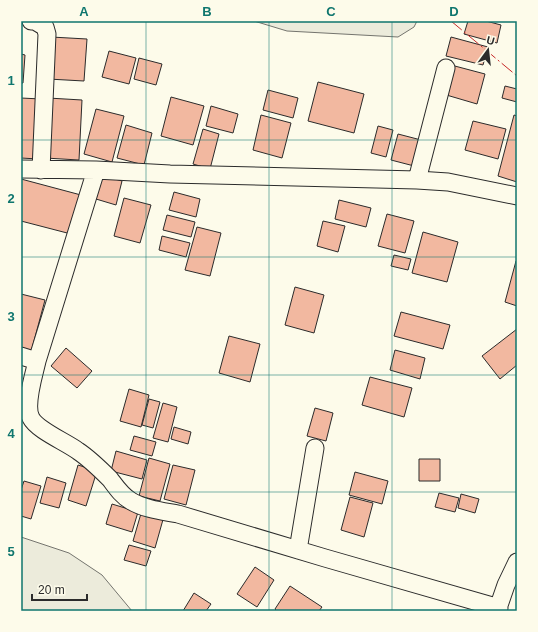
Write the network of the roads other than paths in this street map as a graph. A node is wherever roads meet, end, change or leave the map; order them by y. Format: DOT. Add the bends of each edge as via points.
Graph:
graph roads {
  1 [pos="31,21"];
  2 [pos="446,68"];
  3 [pos="21,169"];
  4 [pos="42,170"];
  5 [pos="96,170"];
  6 [pos="417,180"];
  7 [pos="517,196"];
  8 [pos="21,356"];
  9 [pos="37,361"];
  10 [pos="315,448"];
  11 [pos="298,550"];
  12 [pos="517,562"];
  13 [pos="512,589"];
  14 [pos="498,609"];
  1 -- 4 [label="street" via="45,27 47,34"];
  2 -- 6 [label="street"];
  3 -- 4 [label="street"];
  4 -- 5 [label="street"];
  5 -- 6 [label="street"];
  5 -- 9 [label="street"];
  6 -- 7 [label="street" via="448,182"];
  8 -- 9 [label="street"];
  9 -- 11 [label="street" via="29,399 31,418 37,426 78,450 130,501"];
  10 -- 11 [label="street"];
  11 -- 14 [label="street"];
  12 -- 13 [label="street"];
  13 -- 14 [label="street"];
}
